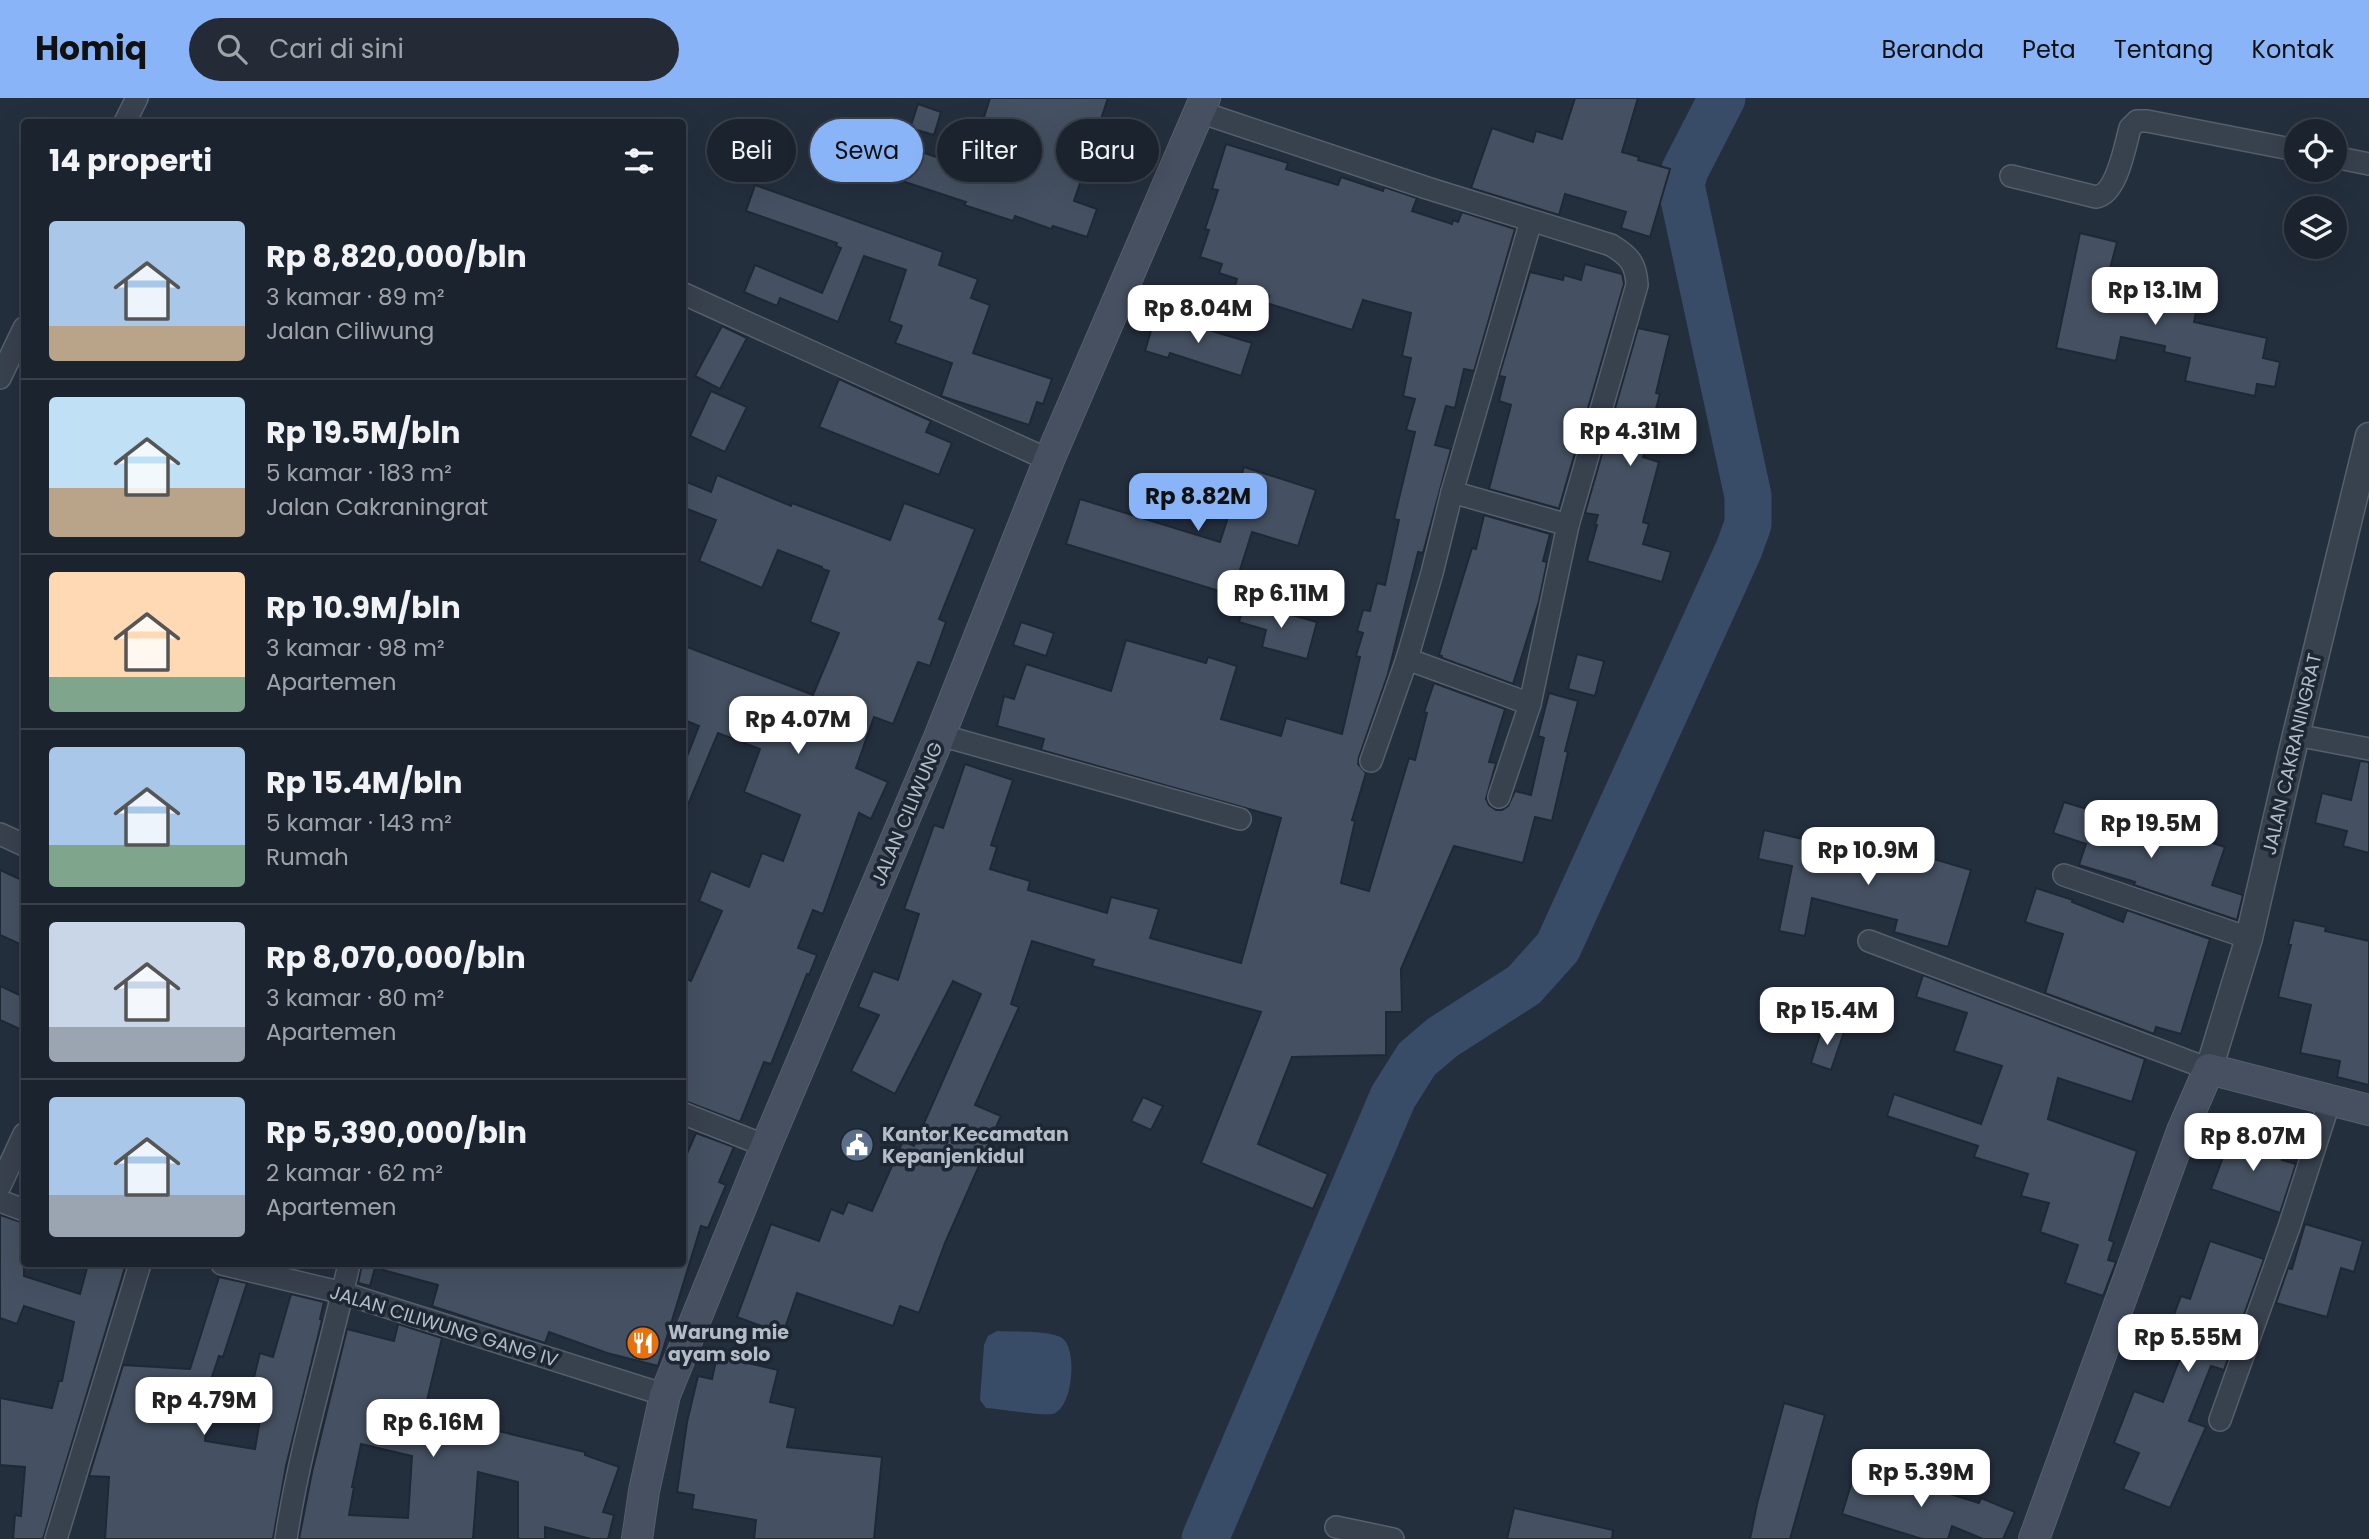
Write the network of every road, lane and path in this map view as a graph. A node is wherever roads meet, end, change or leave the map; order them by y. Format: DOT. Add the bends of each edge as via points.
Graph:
graph roads {
  1 [pos="137,98"];
  2 [pos="1203,105"];
  3 [pos="126,119"];
  4 [pos="2284,148"];
  5 [pos="2347,160"];
  6 [pos="2369,164"];
  7 [pos="2011,176"];
  8 [pos="1531,221"];
  9 [pos="686,295"];
  10 [pos="21,334"];
  11 [pos="0,378"];
  12 [pos="2369,436"];
  13 [pos="1049,460"];
  14 [pos="1452,492"];
  15 [pos="1568,525"];
  16 [pos="1407,659"];
  17 [pos="1530,704"];
  18 [pos="940,735"];
  19 [pos="2296,735"];
  20 [pos="2369,749"];
  21 [pos="1371,761"];
  22 [pos="1499,797"];
  23 [pos="1240,819"];
  24 [pos="0,834"];
  25 [pos="21,844"];
  26 [pos="2064,875"];
  27 [pos="2249,938"];
  28 [pos="1869,941"];
  29 [pos="2209,1069"];
  30 [pos="2330,1100"];
  31 [pos="2369,1111"];
  32 [pos="686,1115"];
  33 [pos="21,1140"];
  34 [pos="766,1146"];
  35 [pos="0,1186"];
  36 [pos="0,1201"];
  37 [pos="21,1209"];
  38 [pos="139,1267"];
  39 [pos="235,1267"];
  40 [pos="348,1267"];
  41 [pos="343,1293"];
  42 [pos="665,1395"];
  43 [pos="2220,1420"];
  44 [pos="1336,1527"];
  45 [pos="56,1539"];
  46 [pos="286,1539"];
  47 [pos="636,1539"];
  48 [pos="1393,1539"];
  49 [pos="2034,1539"];
  1 -- 3 [label="street"];
  2 -- 8 [label="street"];
  2 -- 13 [label="main road, JALAN CILIWUNG"];
  4 -- 7 [label="street" via="2137,121 2130,128 2112,186 2102,197"];
  5 -- 6 [label="street"];
  8 -- 14 [label="street"];
  8 -- 15 [label="street" via="1611,245 1629,256 1636,269 1637,285"];
  9 -- 13 [label="street"];
  10 -- 11 [label="street"];
  12 -- 19 [label="street, JALAN CAKRANINGRAT"];
  13 -- 18 [label="main road, JALAN CILIWUNG"];
  14 -- 15 [label="street"];
  14 -- 16 [label="street"];
  15 -- 17 [label="street"];
  16 -- 17 [label="street"];
  16 -- 21 [label="street"];
  17 -- 22 [label="street"];
  18 -- 23 [label="street"];
  18 -- 34 [label="main road, JALAN CILIWUNG"];
  19 -- 20 [label="street"];
  19 -- 27 [label="street, JALAN CAKRANINGRAT"];
  24 -- 25 [label="street"];
  26 -- 27 [label="street"];
  27 -- 29 [label="street, JALAN CAKRANINGRAT"];
  28 -- 29 [label="street"];
  29 -- 30 [label="main road"];
  29 -- 49 [label="main road" via="2182,1130"];
  30 -- 31 [label="main road"];
  30 -- 43 [label="street"];
  32 -- 34 [label="street"];
  33 -- 35 [label="street"];
  34 -- 42 [label="main road, JALAN CILIWUNG"];
  36 -- 37 [label="street"];
  38 -- 45 [label="street"];
  39 -- 41 [label="street, JALAN CILIWUNG GANG IV"];
  40 -- 41 [label="street"];
  41 -- 42 [label="street, JALAN CILIWUNG GANG IV"];
  41 -- 46 [label="street" via="317,1389"];
  42 -- 47 [label="main road, JALAN CILIWUNG"];
  44 -- 48 [label="street"];
}
